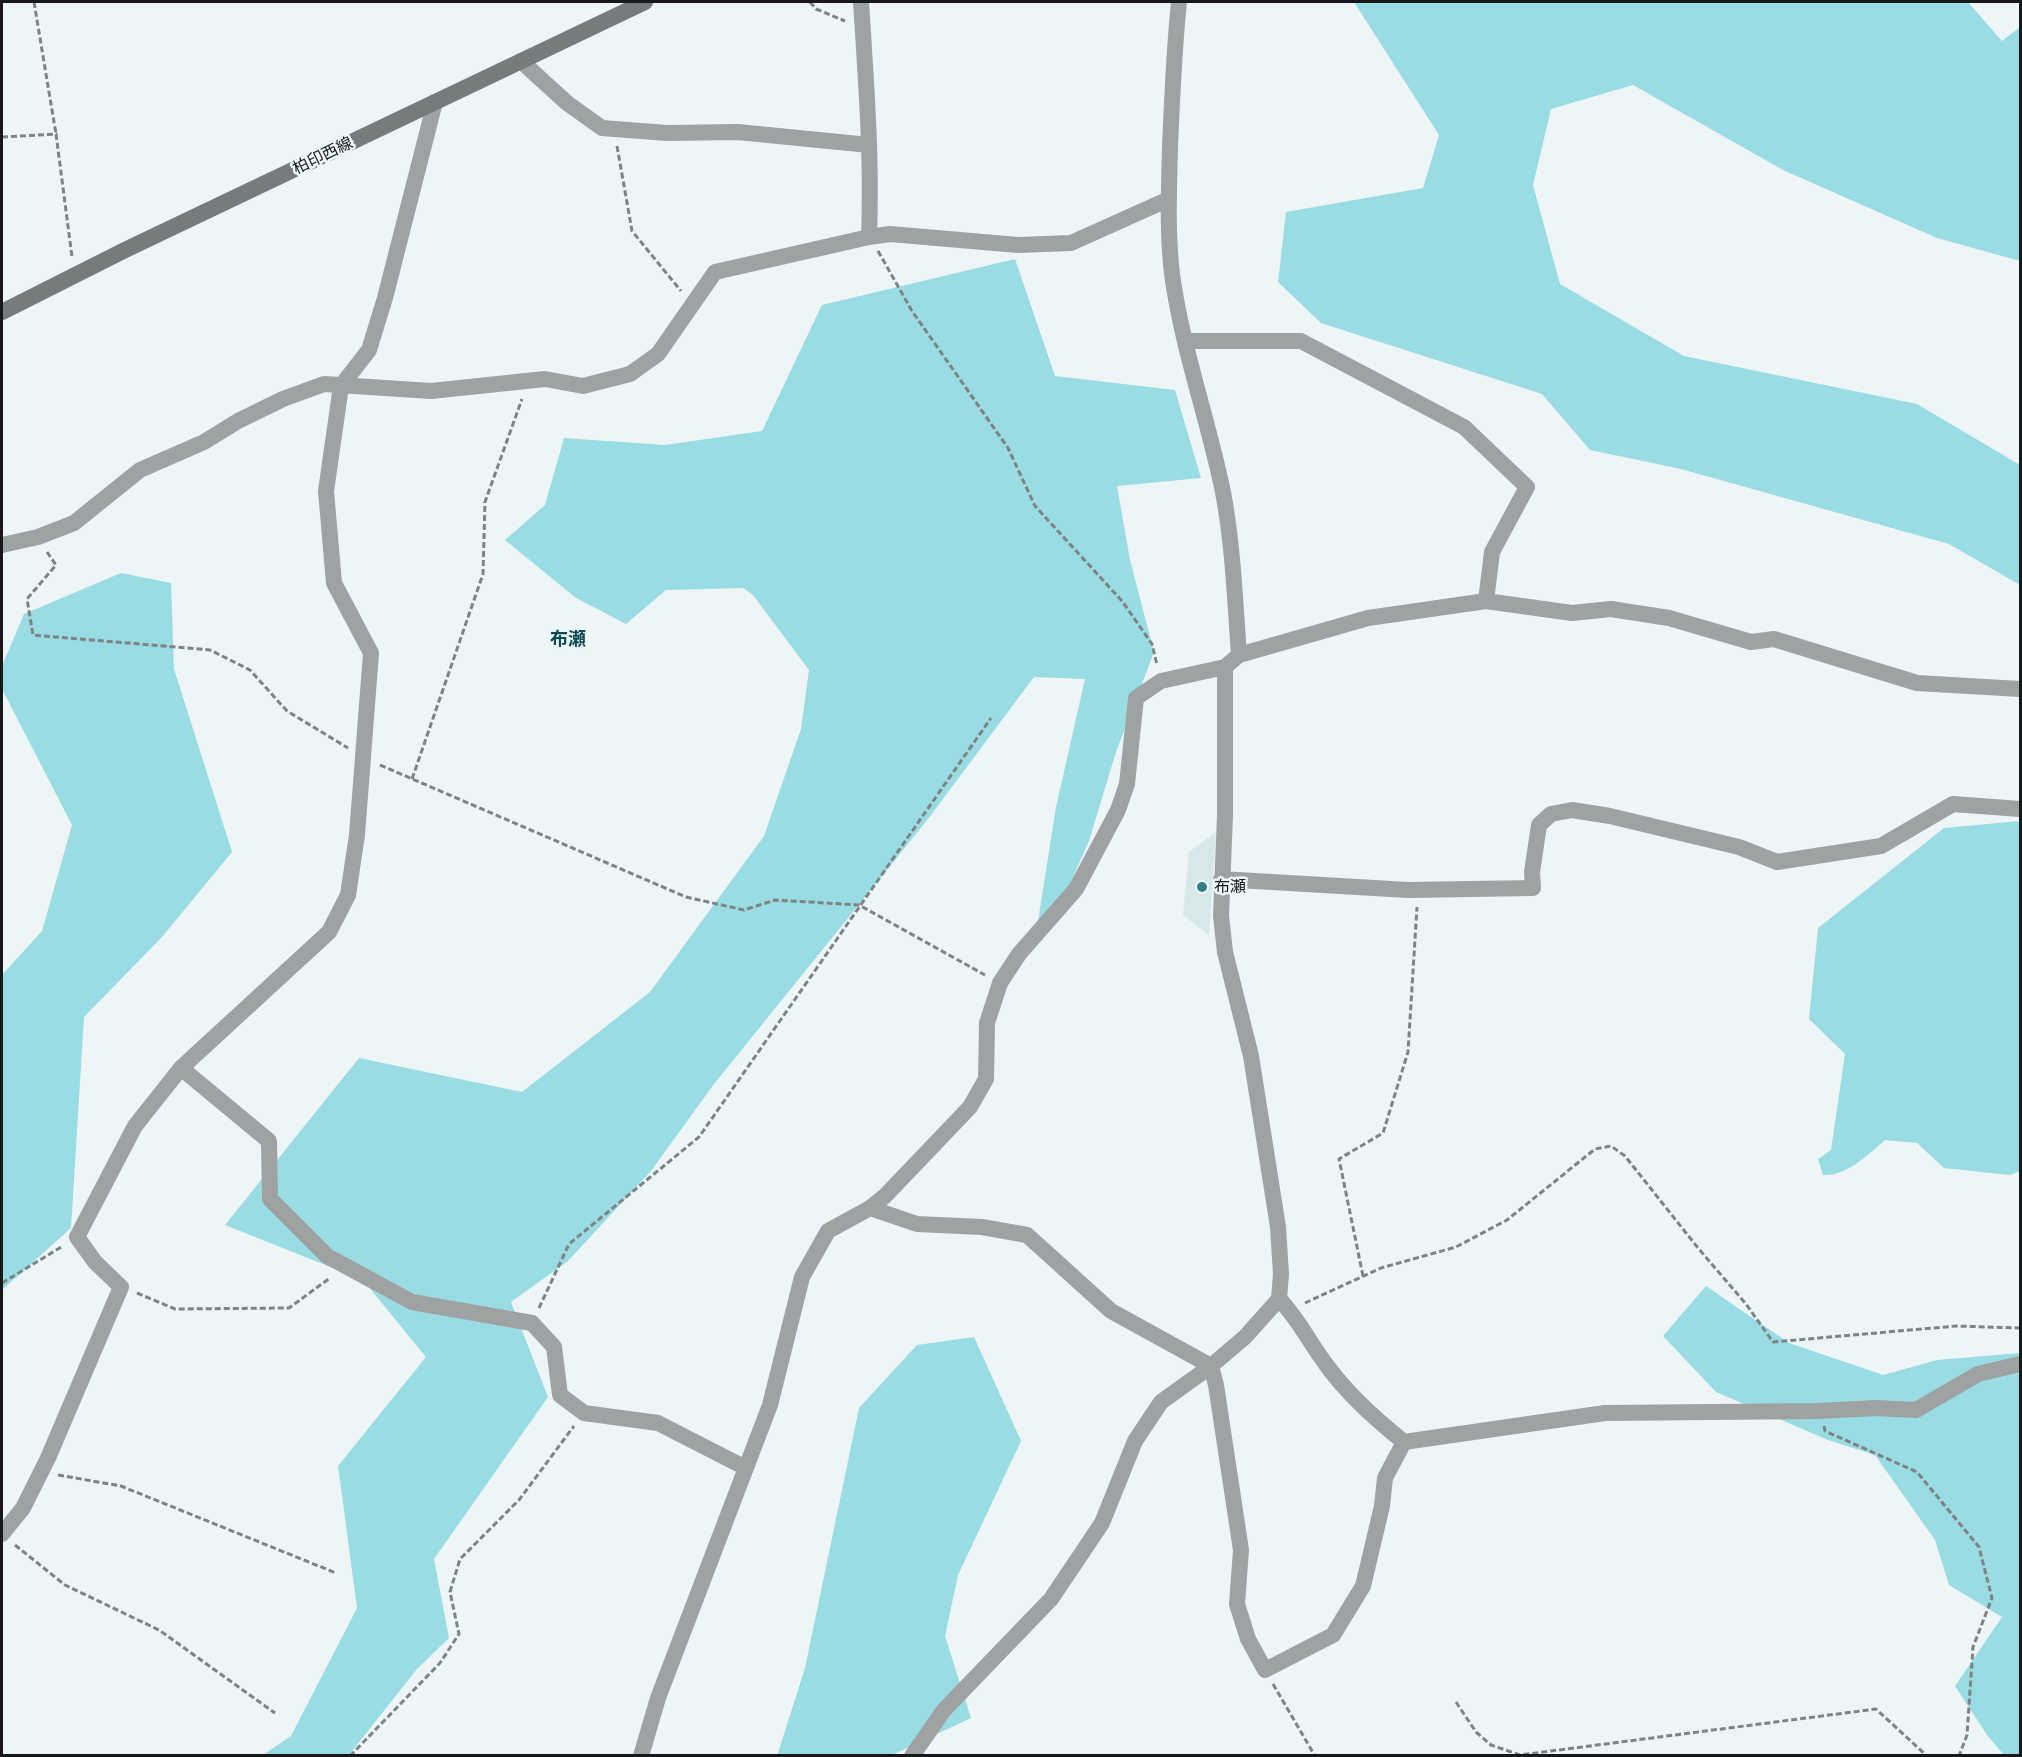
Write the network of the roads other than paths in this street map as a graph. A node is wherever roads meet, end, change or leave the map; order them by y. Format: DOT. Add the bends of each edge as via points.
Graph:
graph roads {
  1 [pos="645,2"];
  2 [pos="861,2"];
  3 [pos="1179,2"];
  4 [pos="521,61"];
  5 [pos="435,102"];
  6 [pos="869,145"];
  7 [pos="1168,199"];
  8 [pos="869,237"];
  9 [pos="2,312"];
  10 [pos="1185,341"];
  11 [pos="341,386"];
  12 [pos="2,545"];
  13 [pos="1486,601"];
  14 [pos="1239,655"];
  15 [pos="1225,667"];
  16 [pos="2020,689"];
  17 [pos="2020,809"];
  18 [pos="1221,879"];
  19 [pos="181,1068"];
  20 [pos="870,1208"];
  21 [pos="1285,1305"];
  22 [pos="2020,1364"];
  23 [pos="1210,1366"];
  24 [pos="1404,1442"];
  25 [pos="746,1468"];
  26 [pos="6,1538"];
  27 [pos="641,1755"];
  28 [pos="912,1755"];
  1 -- 4 [label="main road, 柏印西線"];
  2 -- 6 [label="street"];
  3 -- 7 [label="street"];
  4 -- 5 [label="main road, 柏印西線"];
  4 -- 6 [label="street" via="567,103 602,128 667,133 738,132"];
  5 -- 9 [label="main road, 柏印西線"];
  5 -- 11 [label="street" via="369,350"];
  6 -- 8 [label="street"];
  7 -- 8 [label="street" via="1071,243 1018,245 890,234"];
  7 -- 10 [label="street" via="1172,273"];
  8 -- 11 [label="street" via="715,272 658,354 630,374 583,386 545,379 431,391"];
  10 -- 13 [label="street" via="1300,341 1464,427 1527,487 1492,552"];
  10 -- 14 [label="street" via="1223,494"];
  11 -- 12 [label="street" via="324,384 283,399 204,442 140,470 74,523"];
  11 -- 19 [label="street" via="326,492 334,583 372,653 357,835 348,895 330,932"];
  13 -- 14 [label="street" via="1368,618"];
  13 -- 16 [label="street" via="1572,613 1611,609 1669,618 1751,642 1774,639 1917,683"];
  14 -- 15 [label="street"];
  15 -- 18 [label="street"];
  15 -- 20 [label="street" via="1161,681 1136,698 1127,784 1118,810 1076,889 1019,954 1000,984 987,1023 986,1079 970,1107"];
  17 -- 18 [label="street" via="1953,804 1881,846 1777,862 1739,847 1572,810 1551,814 1539,825 1533,888 1418,890"];
  18 -- 21 [label="street" via="1225,952 1251,1056 1278,1227"];
  19 -- 25 [label="street" via="269,1141 270,1199 327,1256 412,1302 532,1323 554,1347 560,1395 584,1413 658,1423"];
  19 -- 26 [label="street" via="135,1126 77,1237 95,1262 121,1287 41,1472"];
  20 -- 23 [label="street" via="917,1224 982,1227 1027,1235 1111,1311"];
  20 -- 25 [label="street" via="828,1231 802,1277 770,1405"];
  21 -- 23 [label="street"];
  21 -- 24 [label="street" via="1326,1365 1371,1415"];
  22 -- 24 [label="street" via="1978,1374 1916,1410 1605,1413"];
  23 -- 24 [label="street" via="1241,1550 1237,1604 1248,1639 1265,1670 1333,1635 1363,1586 1385,1478"];
  23 -- 28 [label="street" via="1161,1402 1135,1441 1102,1523 1051,1599 944,1710"];
  25 -- 27 [label="street" via="658,1698"];
}
